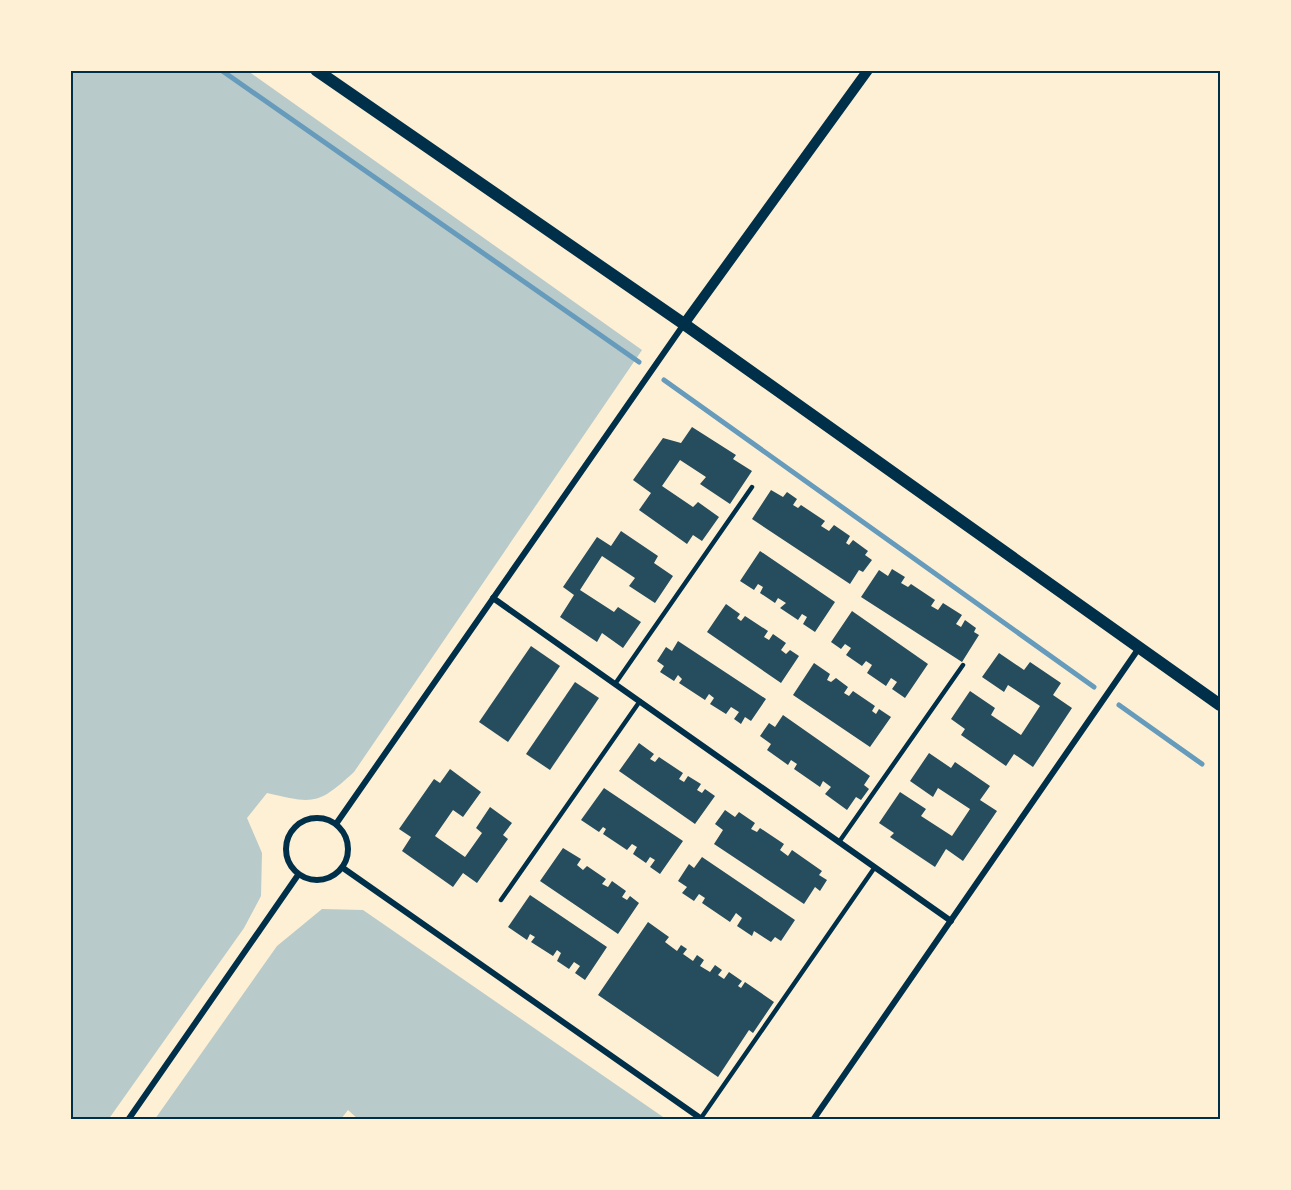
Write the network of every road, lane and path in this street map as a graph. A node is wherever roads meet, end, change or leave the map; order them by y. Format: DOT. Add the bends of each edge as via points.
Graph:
graph roads {
  1 [pos="316,70"];
  2 [pos="868,70"];
  3 [pos="684,324"];
  4 [pos="752,487"];
  5 [pos="494,598"];
  6 [pos="1140,648"];
  7 [pos="963,665"];
  8 [pos="615,684"];
  9 [pos="640,701"];
  10 [pos="1221,705"];
  11 [pos="336,824"];
  12 [pos="839,842"];
  13 [pos="874,867"];
  14 [pos="343,868"];
  15 [pos="298,875"];
  16 [pos="501,900"];
  17 [pos="951,921"];
  18 [pos="128,1119"];
  19 [pos="702,1119"];
  20 [pos="813,1119"];
  1 -- 3 [label="main road"];
  2 -- 3 [label="street"];
  3 -- 5 [label="street"];
  3 -- 6 [label="main road"];
  4 -- 8 [label="lane"];
  5 -- 8 [label="street"];
  5 -- 11 [label="street"];
  6 -- 10 [label="main road"];
  6 -- 17 [label="street"];
  7 -- 12 [label="lane"];
  8 -- 9 [label="street"];
  9 -- 12 [label="street"];
  9 -- 16 [label="lane"];
  11 -- 14 [label="street" via="348,842"];
  11 -- 15 [label="street" via="326,819 305,820 289,835 286,856"];
  12 -- 13 [label="street"];
  13 -- 17 [label="street"];
  13 -- 19 [label="lane"];
  14 -- 15 [label="street" via="324,880"];
  14 -- 19 [label="street"];
  15 -- 18 [label="street"];
  17 -- 20 [label="street"];
}
